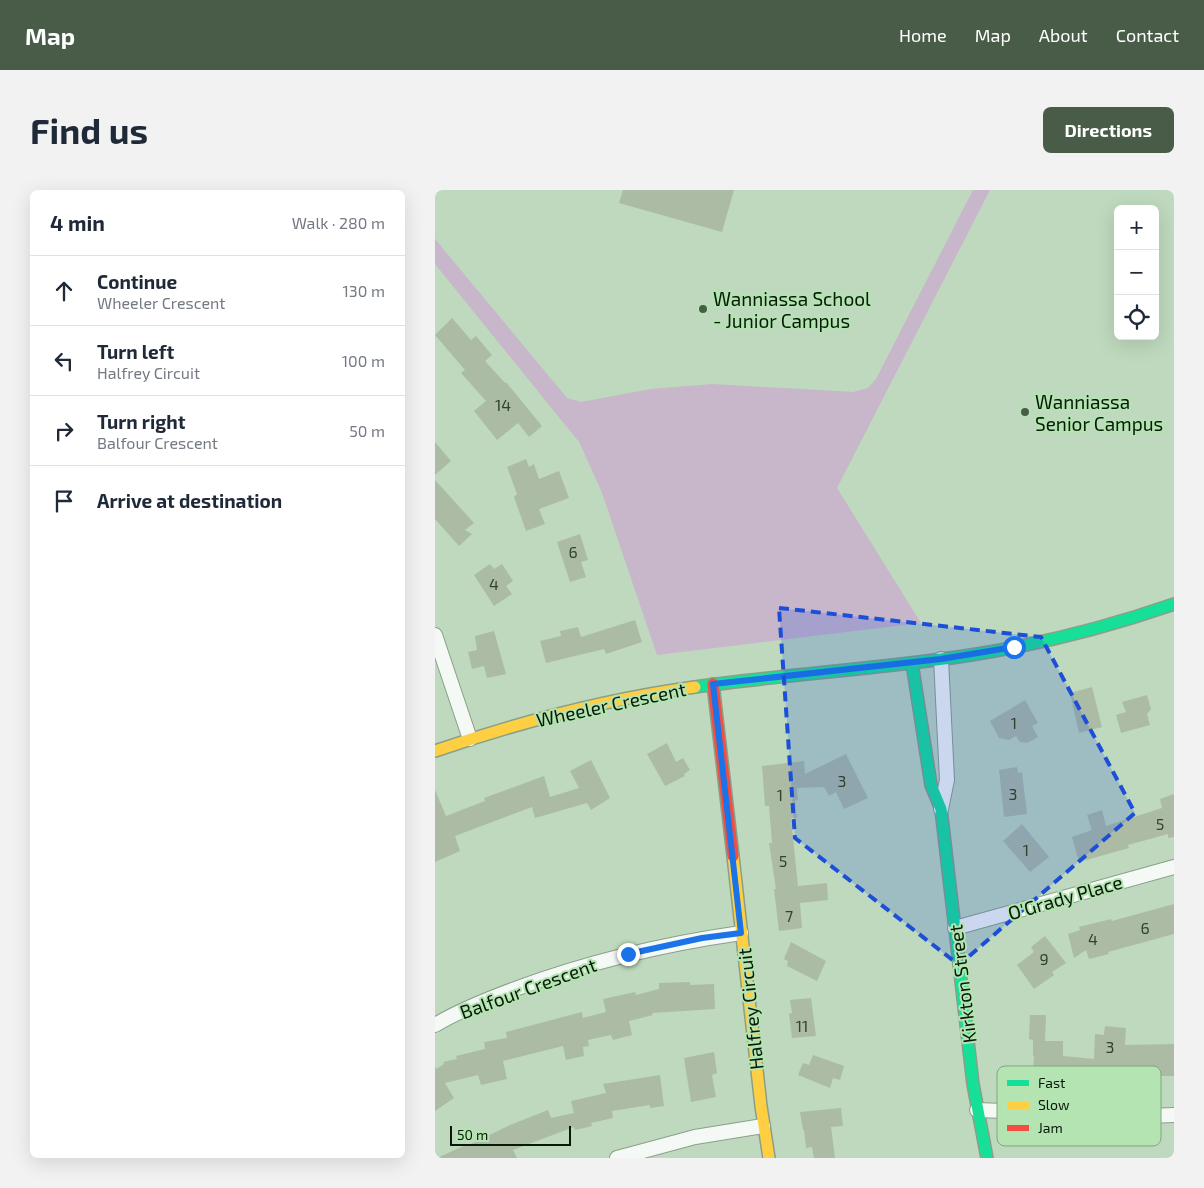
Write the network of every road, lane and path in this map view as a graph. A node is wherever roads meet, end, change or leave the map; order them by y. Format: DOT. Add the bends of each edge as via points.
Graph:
graph roads {
  1 [pos="1174,604"];
  2 [pos="435,635"];
  3 [pos="941,659"];
  4 [pos="912,662"];
  5 [pos="713,684"];
  6 [pos="470,739"];
  7 [pos="435,751"];
  8 [pos="941,809"];
  9 [pos="1174,867"];
  10 [pos="955,928"];
  11 [pos="741,933"];
  12 [pos="435,1025"];
  13 [pos="977,1110"];
  14 [pos="997,1111"];
  15 [pos="1174,1115"];
  16 [pos="1161,1116"];
  17 [pos="763,1126"];
  18 [pos="617,1158"];
  19 [pos="769,1158"];
  20 [pos="987,1158"];
  1 -- 3 [label="street, Wheeler Crescent" via="1060,637"];
  2 -- 6 [label="street"];
  3 -- 4 [label="street, Wheeler Crescent"];
  3 -- 8 [label="street, Kirkton Street" via="947,780"];
  4 -- 5 [label="street, Wheeler Crescent"];
  4 -- 8 [label="street, Kirkton Street" via="931,785"];
  5 -- 6 [label="street, Wheeler Crescent" via="607,702"];
  5 -- 11 [label="street, Halfrey Circuit"];
  6 -- 7 [label="street, Wheeler Crescent"];
  8 -- 10 [label="street, Kirkton Street"];
  9 -- 10 [label="street, O'Grady Place"];
  10 -- 13 [label="street, Kirkton Street"];
  11 -- 12 [label="street, Balfour Crescent" via="628,954 555,974 485,1000"];
  11 -- 17 [label="street, Halfrey Circuit"];
  13 -- 14 [label="street"];
  13 -- 20 [label="street, Kirkton Street"];
  15 -- 16 [label="street"];
  17 -- 18 [label="street" via="695,1137"];
  17 -- 19 [label="street, Halfrey Circuit"];
}
